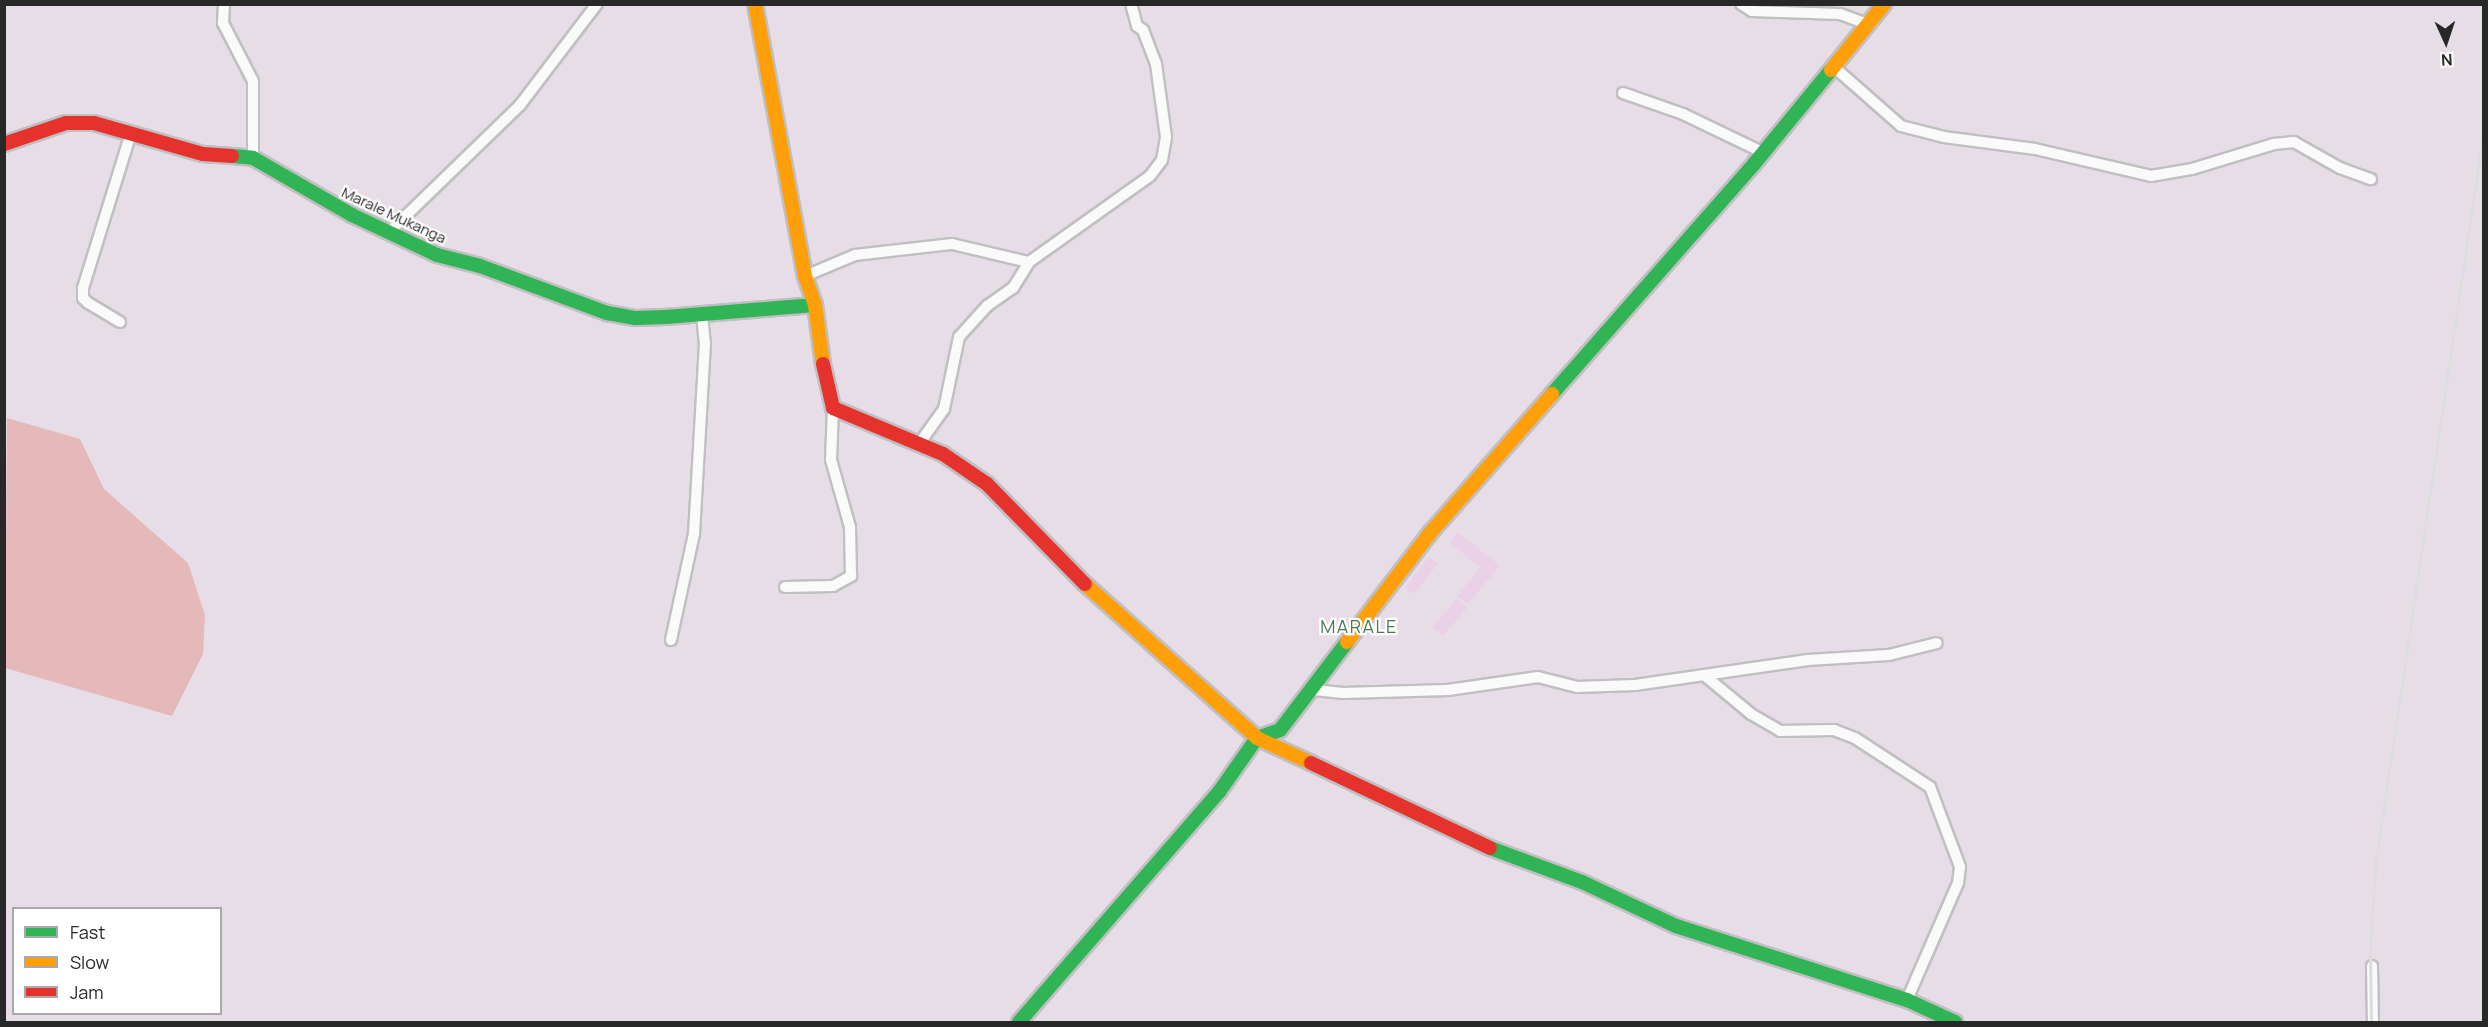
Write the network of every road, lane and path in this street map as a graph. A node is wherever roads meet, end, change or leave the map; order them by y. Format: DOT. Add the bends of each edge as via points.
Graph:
graph roads {
  1 [pos="224,4"];
  2 [pos="597,4"];
  3 [pos="755,4"];
  4 [pos="1131,4"];
  5 [pos="1741,4"];
  6 [pos="1884,4"];
  7 [pos="1868,24"];
  8 [pos="1833,67"];
  9 [pos="1623,93"];
  10 [pos="131,133"];
  11 [pos="4,144"];
  12 [pos="1764,153"];
  13 [pos="253,158"];
  14 [pos="2371,179"];
  15 [pos="388,233"];
  16 [pos="1029,262"];
  17 [pos="805,276"];
  18 [pos="815,305"];
  19 [pos="702,314"];
  20 [pos="120,322"];
  21 [pos="833,408"];
  22 [pos="919,444"];
  23 [pos="785,587"];
  24 [pos="670,640"];
  25 [pos="1937,643"];
  26 [pos="1704,675"];
  27 [pos="1314,690"];
  28 [pos="1257,738"];
  29 [pos="2372,966"];
  30 [pos="1907,1000"];
  31 [pos="1019,1023"];
  32 [pos="1955,1023"];
  33 [pos="2373,1023"];
  1 -- 13 [label="street" via="223,23 253,81"];
  2 -- 15 [label="street" via="520,105"];
  3 -- 17 [label="street"];
  4 -- 16 [label="street" via="1156,64 1165,153 1150,176"];
  5 -- 7 [label="street" via="1752,11 1840,14"];
  6 -- 7 [label="street"];
  7 -- 8 [label="street"];
  8 -- 12 [label="street"];
  8 -- 14 [label="street" via="1901,126 1944,138 2037,150 2151,176 2294,142 2340,168"];
  9 -- 12 [label="street" via="1683,114"];
  10 -- 11 [label="street, Marale Mukanga" via="94,123 66,123"];
  10 -- 13 [label="street, Marale Mukanga" via="203,154"];
  10 -- 20 [label="street" via="83,288 83,298 88,303"];
  12 -- 27 [label="street" via="1430,533"];
  13 -- 15 [label="street, Marale Mukanga"];
  15 -- 19 [label="street, Marale Mukanga" via="437,255 480,266 607,313 636,318"];
  16 -- 17 [label="street" via="952,244 855,255"];
  16 -- 22 [label="street" via="1013,288 987,306 959,337 953,349 944,409"];
  17 -- 18 [label="street"];
  18 -- 19 [label="street, Marale Mukanga" via="784,311"];
  18 -- 21 [label="street" via="825,383"];
  19 -- 24 [label="street" via="705,344 694,534"];
  21 -- 22 [label="street"];
  21 -- 23 [label="street" via="831,460 850,527 851,576 833,586"];
  22 -- 28 [label="street" via="943,454 987,484 1100,599"];
  25 -- 26 [label="street" via="1889,655 1808,660"];
  26 -- 27 [label="street" via="1672,682 1577,687 1538,677 1449,690"];
  26 -- 30 [label="street" via="1764,724 1780,731 1834,730 1855,738 1930,787 1960,867 1958,883"];
  27 -- 28 [label="street" via="1280,730"];
  28 -- 30 [label="street" via="1495,850 1582,882 1676,926"];
  28 -- 31 [label="street" via="1219,792"];
  29 -- 33 [label="street"];
  30 -- 32 [label="street"];
}
